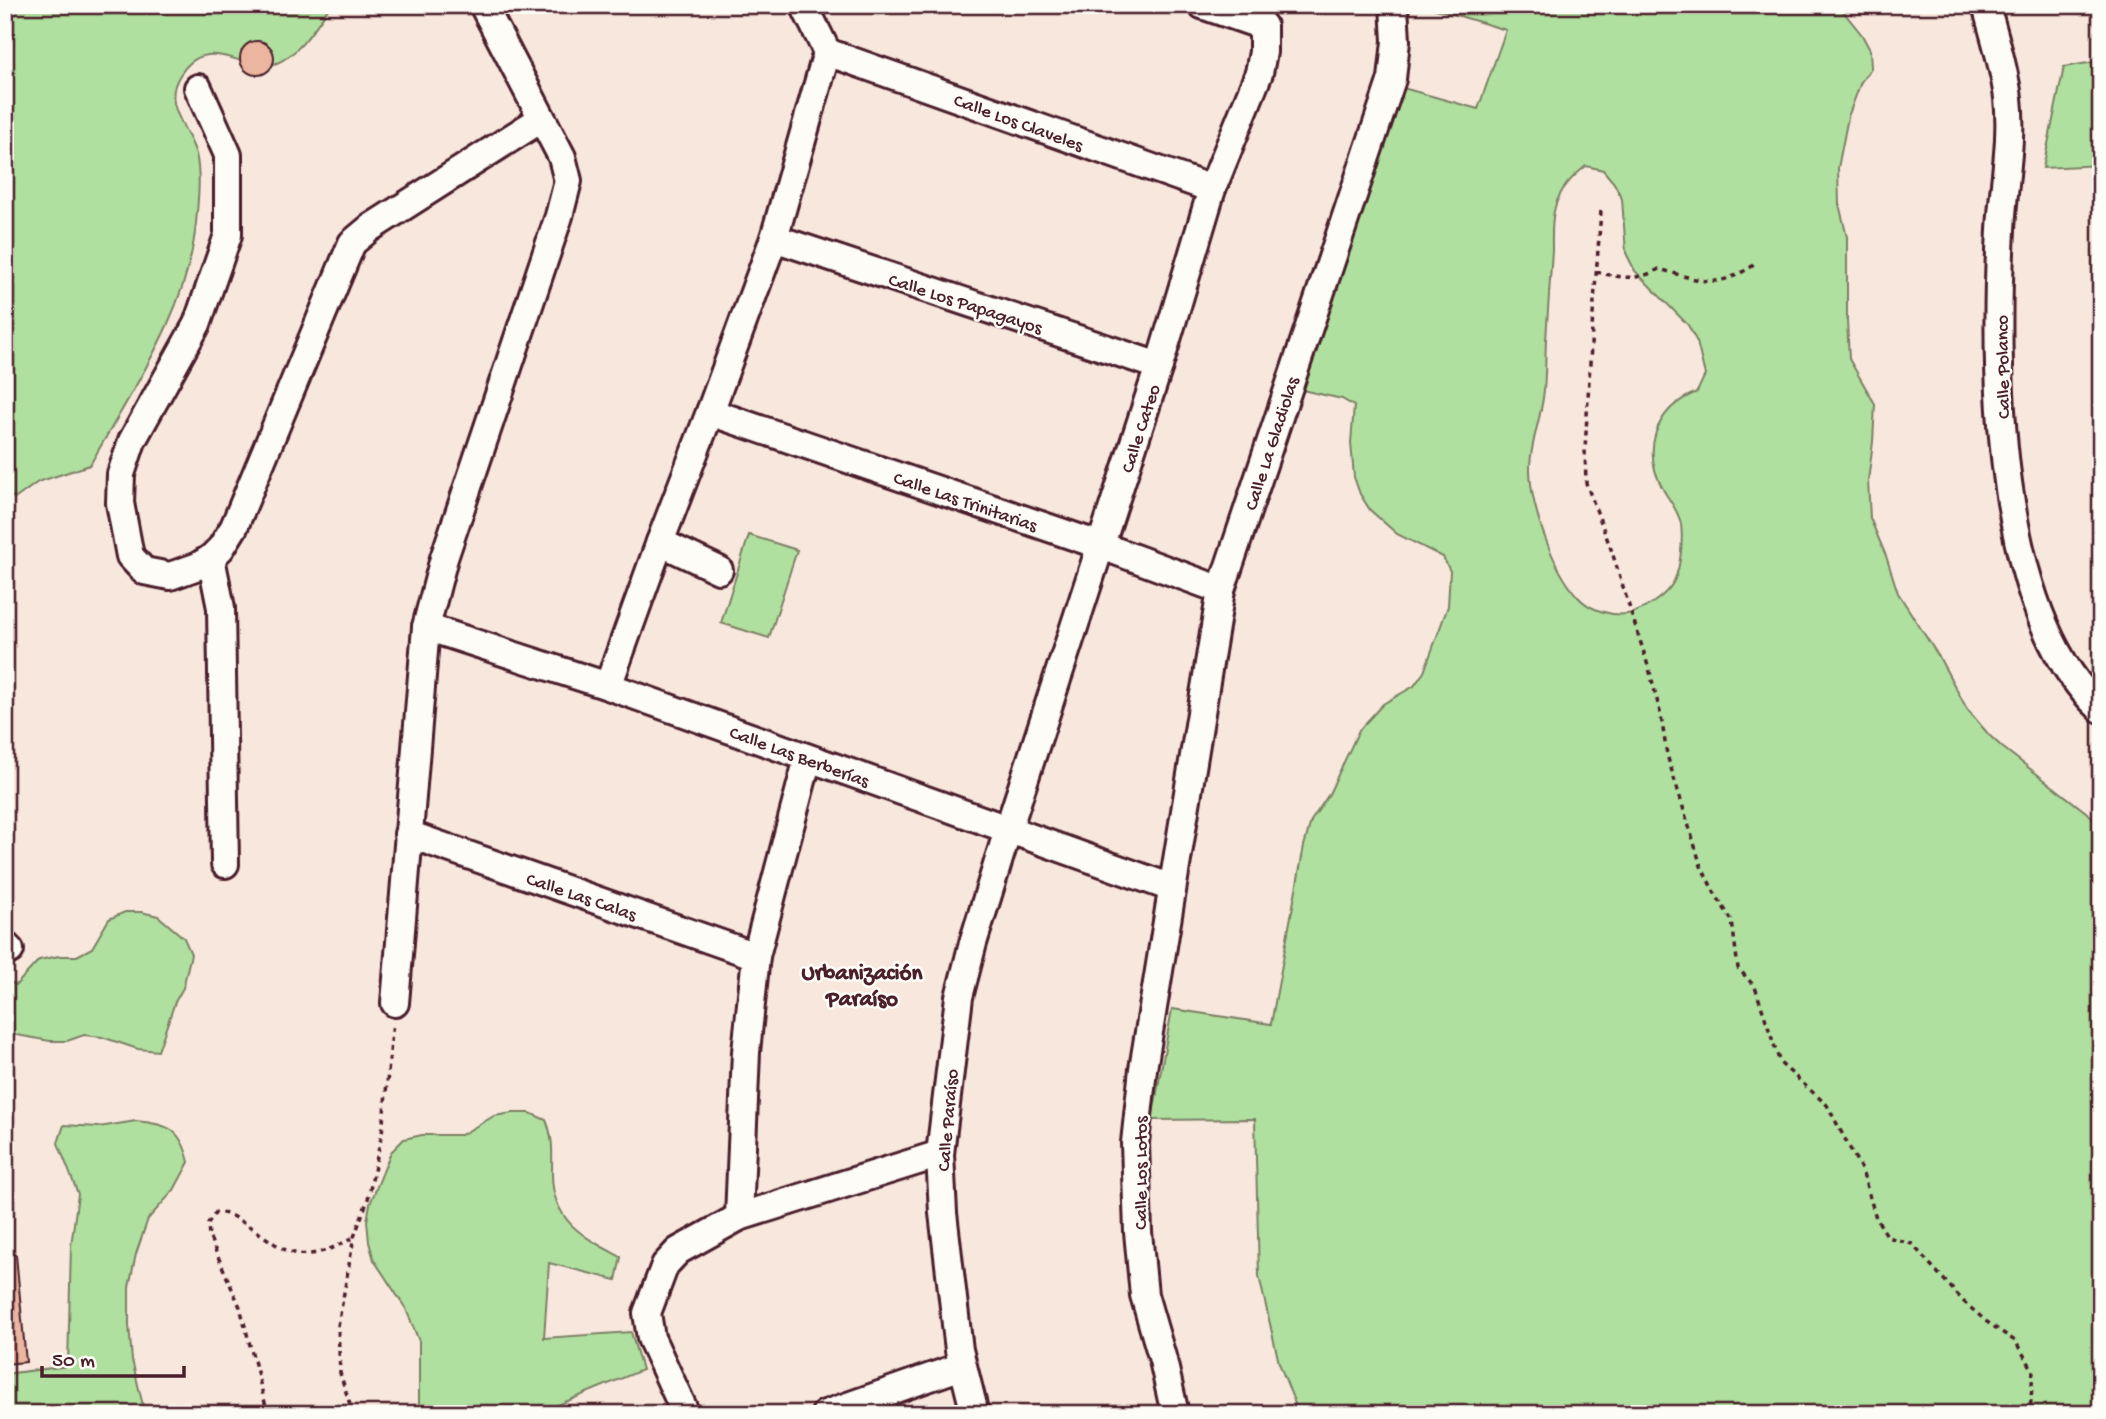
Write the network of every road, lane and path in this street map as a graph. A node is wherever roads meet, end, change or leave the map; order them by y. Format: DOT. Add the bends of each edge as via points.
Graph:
graph roads {
  1 [pos="483,5"];
  2 [pos="804,5"];
  3 [pos="1202,5"];
  4 [pos="1246,5"];
  5 [pos="1394,5"];
  6 [pos="1986,5"];
  7 [pos="1263,26"];
  8 [pos="827,52"];
  9 [pos="198,88"];
  10 [pos="541,119"];
  11 [pos="1212,189"];
  12 [pos="1601,211"];
  13 [pos="774,238"];
  14 [pos="1757,264"];
  15 [pos="1596,272"];
  16 [pos="1159,366"];
  17 [pos="710,412"];
  18 [pos="660,542"];
  19 [pos="1102,546"];
  20 [pos="211,558"];
  21 [pos="719,570"];
  22 [pos="1221,590"];
  23 [pos="426,627"];
  24 [pos="608,686"];
  25 [pos="2101,709"];
  26 [pos="808,758"];
  27 [pos="1008,830"];
  28 [pos="408,834"];
  29 [pos="225,864"];
  30 [pos="1172,888"];
  31 [pos="756,956"];
  32 [pos="395,1003"];
  33 [pos="940,1154"];
  34 [pos="739,1217"];
  35 [pos="354,1237"];
  36 [pos="962,1366"];
  37 [pos="268,1414"];
  38 [pos="353,1414"];
  39 [pos="686,1414"];
  40 [pos="825,1414"];
  41 [pos="975,1414"];
  42 [pos="1175,1414"];
  43 [pos="2030,1414"];
  1 -- 10 [label="street"];
  2 -- 8 [label="street"];
  3 -- 7 [label="street"];
  4 -- 7 [label="street"];
  5 -- 22 [label="street, Calle La Gladiolas" via="1392,79"];
  6 -- 25 [label="street, Calle Polanco" via="2010,124 2001,231 2000,393 2013,513 2032,598 2062,661"];
  7 -- 11 [label="street, Calle Cateo" via="1259,73"];
  8 -- 11 [label="street, Calle Los Claveles"];
  8 -- 13 [label="street"];
  9 -- 20 [label="street" via="228,155 228,235 197,324 132,441 121,474 120,503 130,556 144,570 170,576"];
  10 -- 20 [label="street" via="352,243 234,527"];
  10 -- 23 [label="street" via="562,157 568,181 565,196 444,558"];
  11 -- 16 [label="street, Calle Cateo"];
  12 -- 15 [label="path"];
  13 -- 16 [label="street, Calle Los Papagayos"];
  13 -- 17 [label="street"];
  14 -- 15 [label="path" via="1721,282 1659,270 1629,279"];
  15 -- 43 [label="path" via="1586,483 1650,672 1667,755 1701,866 1732,920 1738,968 1755,988 1780,1063 1827,1105 1862,1171 1876,1218 1888,1237 1912,1244 1964,1302 2015,1341 2033,1370"];
  16 -- 19 [label="street, Calle Cateo"];
  17 -- 18 [label="street"];
  17 -- 19 [label="street, Calle Las Trinitarias"];
  18 -- 21 [label="street"];
  18 -- 24 [label="street"];
  19 -- 22 [label="street, Calle Las Trinitarias"];
  19 -- 27 [label="street, Calle Cateo"];
  20 -- 29 [label="street" via="222,618"];
  22 -- 30 [label="street, Calle La Gladiolas"];
  23 -- 24 [label="street, Calle Las Berberías"];
  23 -- 28 [label="street"];
  24 -- 26 [label="street, Calle Las Berberías"];
  26 -- 27 [label="street, Calle Las Berberías"];
  26 -- 31 [label="street"];
  27 -- 30 [label="street, Calle Las Berberías"];
  27 -- 33 [label="street, Calle Paraíso" via="960,997"];
  28 -- 31 [label="street, Calle Las Calas"];
  28 -- 32 [label="street"];
  30 -- 42 [label="street, Calle Los Lotos" via="1135,1143 1144,1295"];
  31 -- 34 [label="street" via="746,1052"];
  32 -- 35 [label="path" via="382,1133 368,1199"];
  33 -- 34 [label="street"];
  33 -- 36 [label="street, Calle Paraíso"];
  34 -- 39 [label="street" via="671,1258 647,1313 651,1338"];
  35 -- 37 [label="path" via="330,1250 301,1255 291,1254 228,1214 216,1212 208,1224 208,1236 240,1307"];
  35 -- 38 [label="path" via="338,1326 340,1373"];
  36 -- 40 [label="street"];
  36 -- 41 [label="street, Calle Paraíso"];
}
